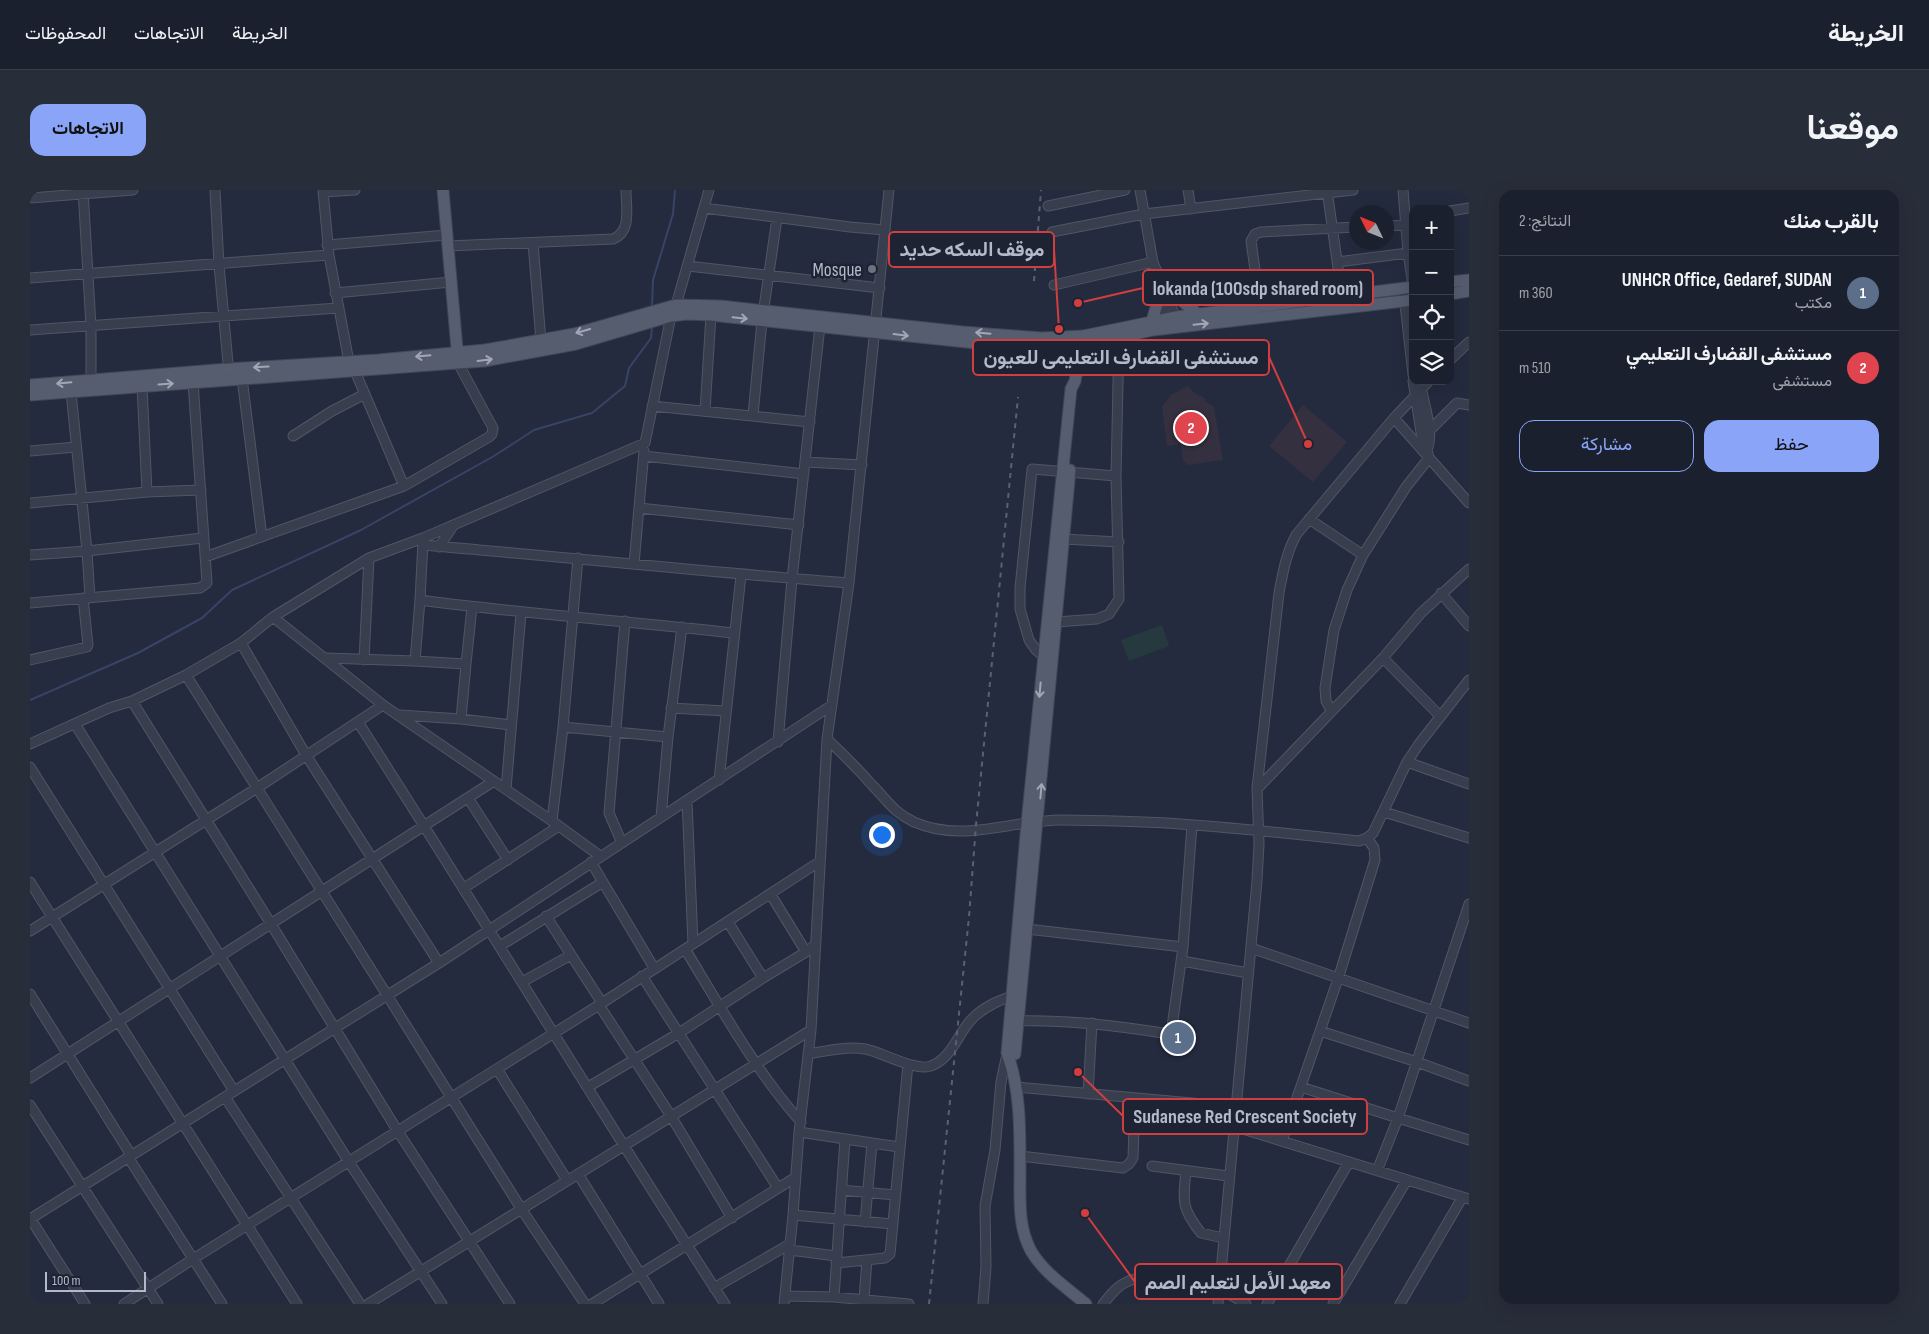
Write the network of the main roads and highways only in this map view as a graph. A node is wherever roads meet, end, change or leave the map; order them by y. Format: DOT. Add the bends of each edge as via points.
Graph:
graph roads {
  1 [pos="443,190"];
  2 [pos="1469,280"];
  3 [pos="1454,282"];
  4 [pos="1409,287"];
  5 [pos="1469,291"];
  6 [pos="1454,293"];
  7 [pos="1409,300"];
  8 [pos="667,312"];
  9 [pos="1261,313"];
  10 [pos="1199,315"];
  11 [pos="763,316"];
  12 [pos="1152,321"];
  13 [pos="1172,323"];
  14 [pos="876,327"];
  15 [pos="1082,340"];
  16 [pos="458,358"];
  17 [pos="352,367"];
  18 [pos="228,374"];
  19 [pos="30,385"];
  20 [pos="30,395"];
  21 [pos="1066,472"];
  22 [pos="1048,659"];
  23 [pos="1033,822"];
  24 [pos="1016,995"];
  25 [pos="1014,1021"];
  26 [pos="1012,1066"];
  27 [pos="1086,1304"];
  1 -- 16 [label="main road"];
  2 -- 3 [label="main road"];
  4 -- 9 [label="main road" via="1342,296"];
  5 -- 6 [label="main road"];
  7 -- 9 [label="main road"];
  8 -- 11 [label="main road, one-way"];
  8 -- 11 [label="main road" via="676,305 699,304"];
  8 -- 16 [label="main road, one-way" via="630,317 574,334"];
  16 -- 8 [label="main road, one-way" via="533,353 576,344 657,320"];
  9 -- 10 [label="main road"];
  13 -- 9 [label="main road, one-way"];
  10 -- 12 [label="main road" via="1162,287"];
  10 -- 13 [label="main road"];
  11 -- 14 [label="main road"];
  11 -- 14 [label="main road" via="820,326"];
  12 -- 13 [label="main road"];
  12 -- 15 [label="main road"];
  13 -- 15 [label="main road" via="1119,337"];
  14 -- 15 [label="main road" via="1003,340 1046,348"];
  15 -- 21 [label="main road" via="1071,389"];
  16 -- 17 [label="main road"];
  17 -- 18 [label="main road, one-way"];
  17 -- 18 [label="main road" via="242,378"];
  18 -- 19 [label="main road, one-way"];
  20 -- 18 [label="main road, one-way" via="193,382"];
  21 -- 22 [label="main road"];
  21 -- 22 [label="main road" via="1056,622"];
  22 -- 23 [label="main road"];
  23 -- 24 [label="main road" via="1019,929"];
  23 -- 24 [label="main road" via="1027,929"];
  24 -- 25 [label="main road"];
  25 -- 26 [label="main road"];
  25 -- 26 [label="main road" via="1007,1052"];
  26 -- 27 [label="main road" via="1016,1087 1020,1216 1024,1237 1046,1269"];
}
